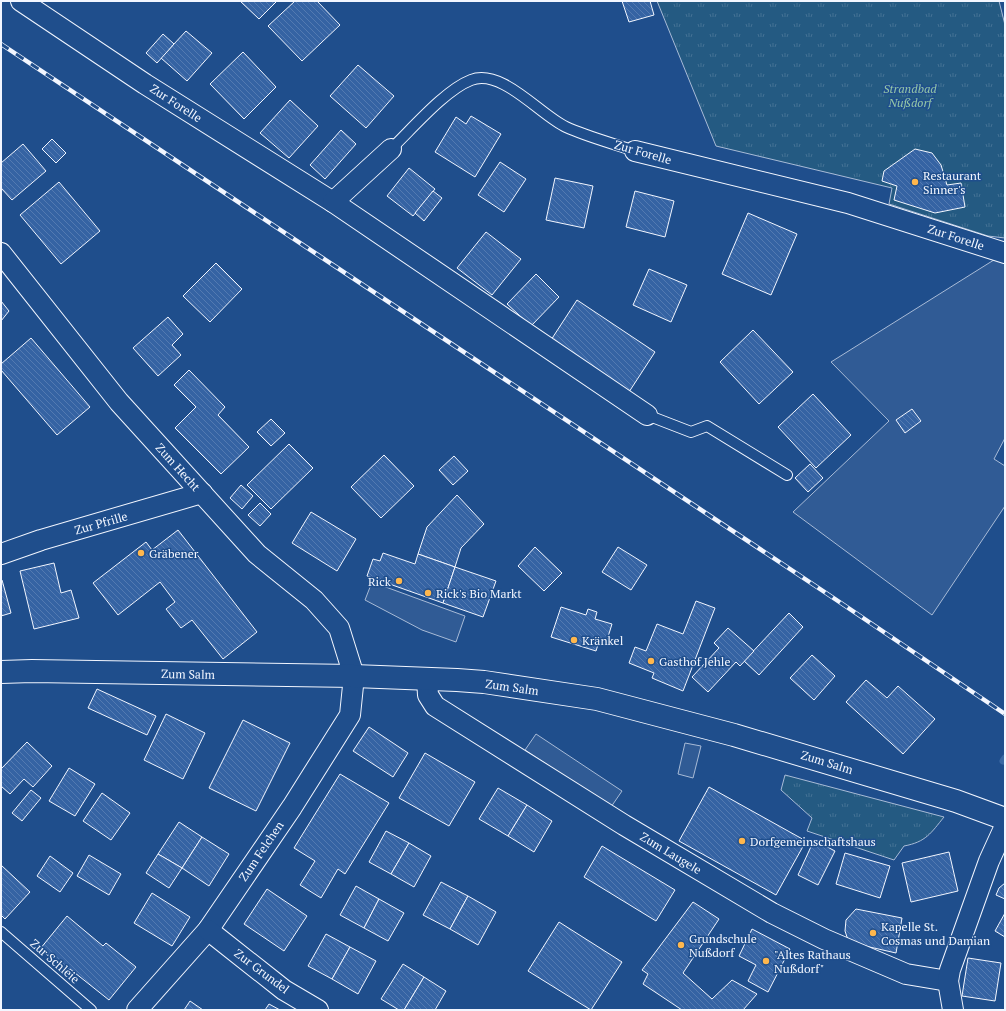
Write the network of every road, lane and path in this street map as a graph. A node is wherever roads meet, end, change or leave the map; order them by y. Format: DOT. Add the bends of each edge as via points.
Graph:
graph roads {
  1 [pos="21,1"];
  2 [pos="391,149"];
  3 [pos="635,151"];
  4 [pos="333,202"];
  5 [pos="1,253"];
  6 [pos="1005,253"];
  7 [pos="647,415"];
  8 [pos="787,475"];
  9 [pos="202,493"];
  10 [pos="1,554"];
  11 [pos="1,672"];
  12 [pos="354,676"];
  13 [pos="427,679"];
  14 [pos="1005,820"];
  15 [pos="1005,826"];
  16 [pos="208,930"];
  17 [pos="1,932"];
  18 [pos="948,981"];
  19 [pos="91,1010"];
  20 [pos="137,1010"];
  21 [pos="318,1010"];
  22 [pos="953,1010"];
  1 -- 4 [label="street, Zur Forelle" via="145,84"];
  2 -- 3 [label="lane, Zur Forelle" via="457,88 472,80 487,79 510,88 565,126"];
  2 -- 4 [label="street, Zur Forelle"];
  3 -- 6 [label="street, Zur Forelle" via="848,203"];
  4 -- 7 [label="street, Zur Forelle"];
  5 -- 9 [label="street, Zum Hecht" via="119,402"];
  7 -- 8 [label="lane, Zur Forelle" via="691,432 707,426"];
  9 -- 10 [label="street, Zur Pfrille"];
  9 -- 12 [label="street, Zum Hecht" via="257,554 314,600 339,628"];
  11 -- 12 [label="street, Zum Salm"];
  12 -- 13 [label="street, Zum Salm"];
  12 -- 16 [label="street, Zum Felchen" via="350,715 292,807"];
  13 -- 14 [label="street, Zum Salm" via="484,682 597,699 734,735 956,801"];
  13 -- 18 [label="street, Zum Laugele" via="428,695 436,706 624,825 772,913 824,939 906,974"];
  15 -- 18 [label="street" via="970,910"];
  16 -- 20 [label="street, Zum Felchen"];
  16 -- 21 [label="street, Zur Grundel" via="284,990"];
  17 -- 19 [label="lane, Zur Schleie"];
  18 -- 22 [label="street"];
}
